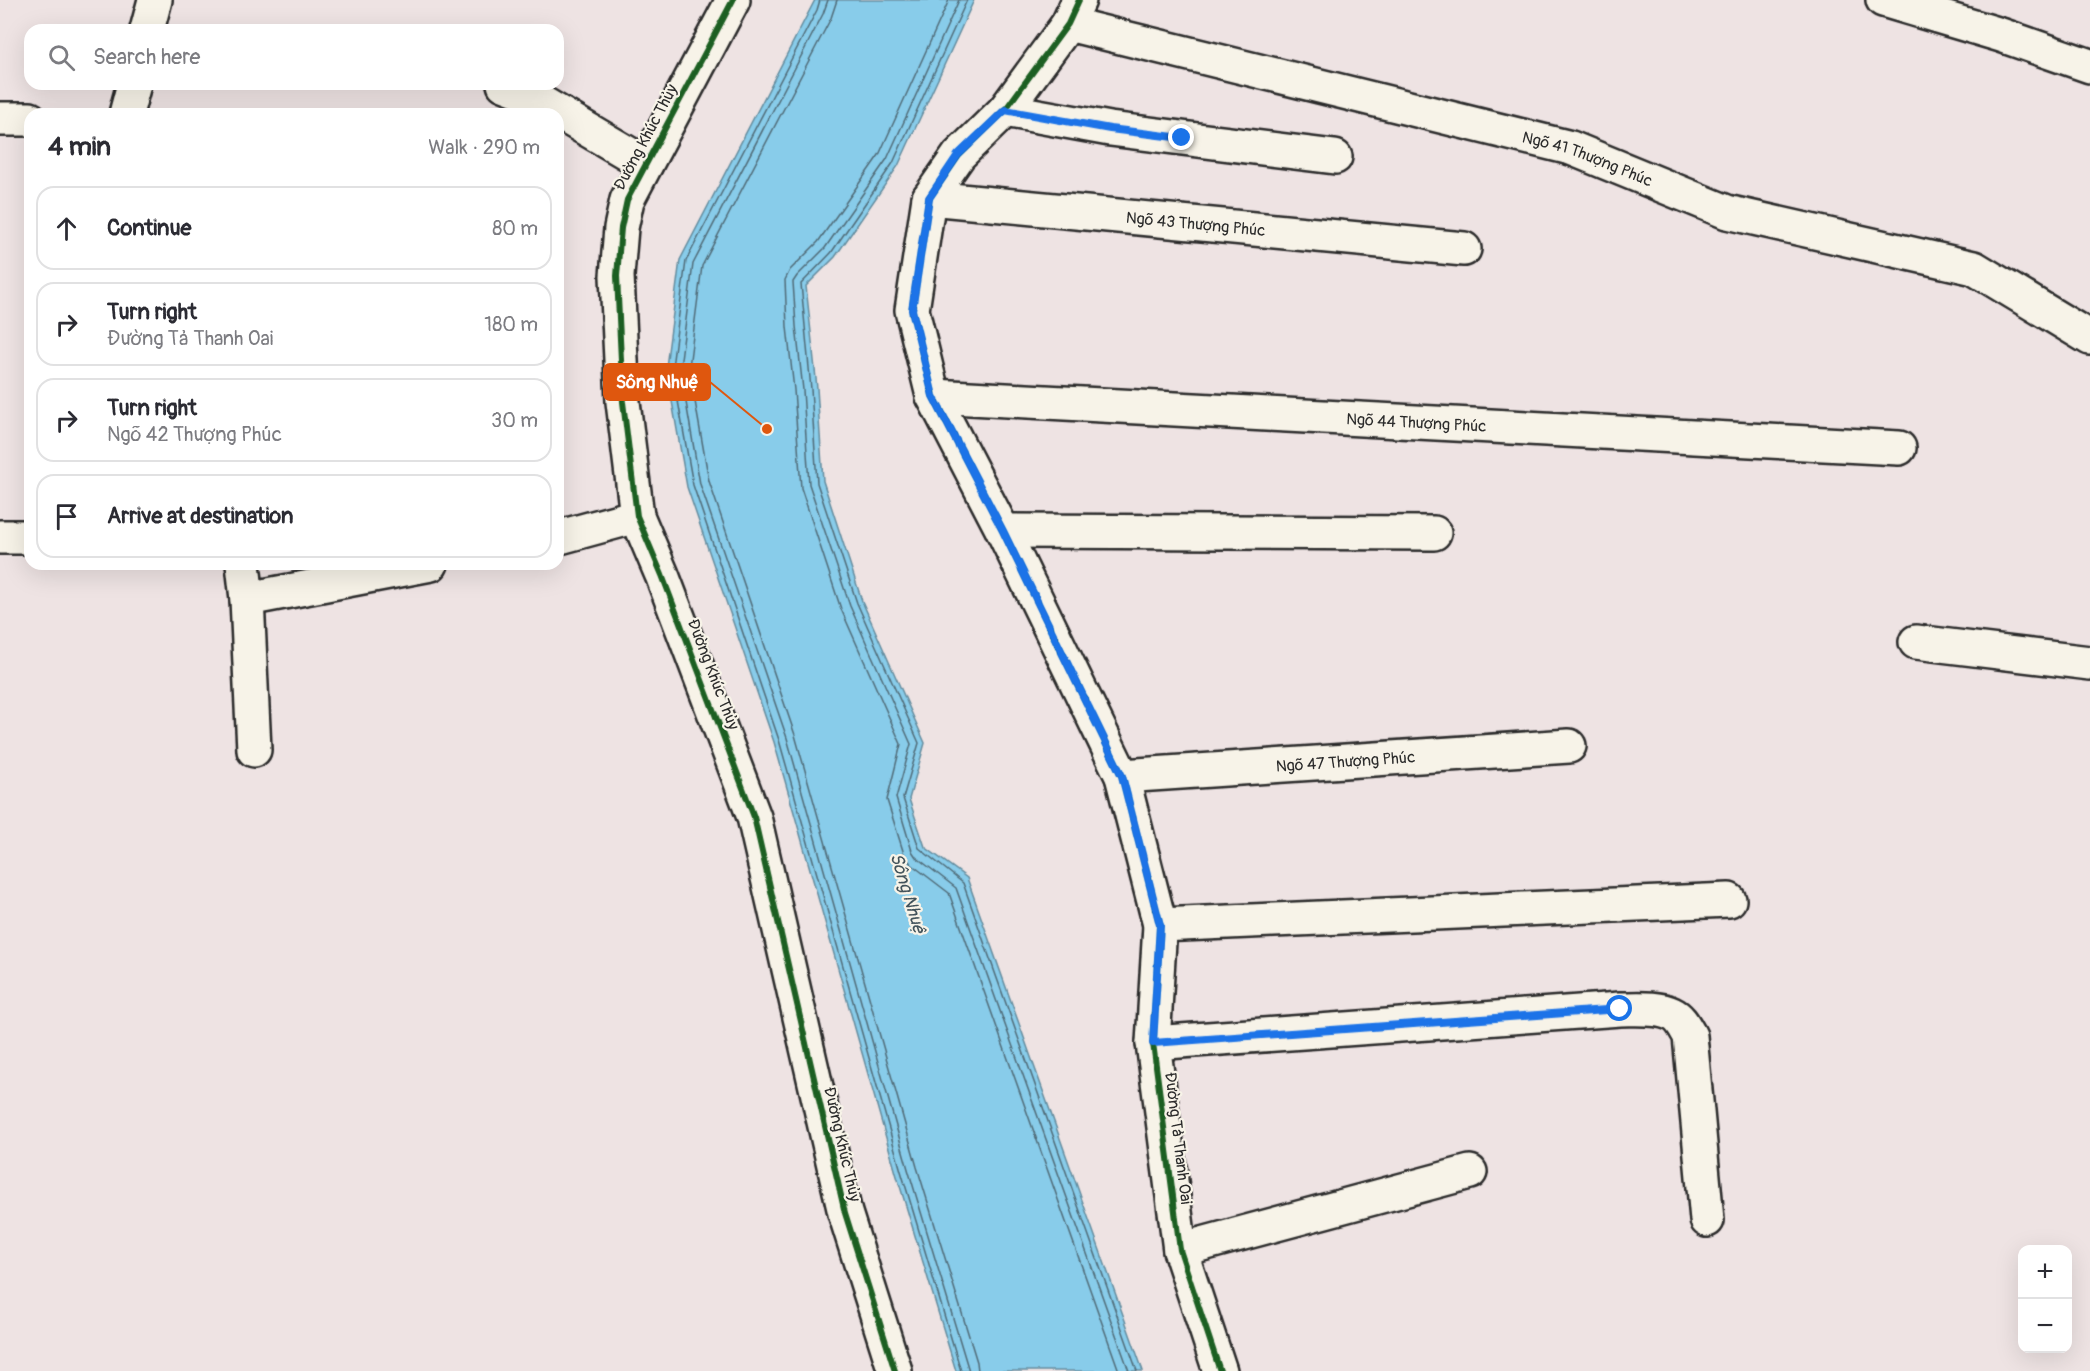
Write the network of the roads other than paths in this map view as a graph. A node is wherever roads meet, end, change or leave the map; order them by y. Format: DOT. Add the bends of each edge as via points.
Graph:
graph roads {
  1 [pos="155,0"];
  2 [pos="733,0"];
  3 [pos="1883,0"];
  4 [pos="1074,12"];
  5 [pos="149,24"];
  6 [pos="2090,66"];
  7 [pos="132,90"];
  8 [pos="518,90"];
  9 [pos="128,108"];
  10 [pos="550,108"];
  11 [pos="1005,110"];
  12 [pos="564,116"];
  13 [pos="0,119"];
  14 [pos="24,119"];
  15 [pos="1335,157"];
  16 [pos="646,164"];
  17 [pos="929,198"];
  18 [pos="1464,249"];
  19 [pos="2090,338"];
  20 [pos="933,396"];
  21 [pos="1899,448"];
  22 [pos="636,516"];
  23 [pos="1003,531"];
  24 [pos="1434,533"];
  25 [pos="564,536"];
  26 [pos="0,537"];
  27 [pos="24,537"];
  28 [pos="244,570"];
  29 [pos="399,570"];
  30 [pos="247,599"];
  31 [pos="1917,642"];
  32 [pos="2090,663"];
  33 [pos="1569,746"];
  34 [pos="254,750"];
  35 [pos="1122,776"];
  36 [pos="1729,900"];
  37 [pos="1160,925"];
  38 [pos="1153,1043"];
  39 [pos="1470,1172"];
  40 [pos="1707,1220"];
  41 [pos="1180,1250"];
  42 [pos="895,1371"];
  43 [pos="1220,1371"];
  1 -- 5 [label="street"];
  2 -- 16 [label="street, Đường Khúc Thủy"];
  3 -- 6 [label="street"];
  4 -- 11 [label="street, Đường Tả Thanh Oai"];
  4 -- 19 [label="street, Ngõ 41 Thượng Phúc" via="1570,148 1727,212 1974,268"];
  7 -- 9 [label="street"];
  8 -- 10 [label="street"];
  11 -- 15 [label="street" via="1110,129"];
  11 -- 17 [label="street, Đường Tả Thanh Oai" via="958,155"];
  12 -- 16 [label="street"];
  13 -- 14 [label="street"];
  16 -- 22 [label="street, Đường Khúc Thủy" via="627,200 617,276 623,402"];
  17 -- 18 [label="street, Ngõ 43 Thượng Phúc"];
  17 -- 20 [label="street, Đường Tả Thanh Oai" via="912,310"];
  20 -- 21 [label="street, Ngõ 44 Thượng Phúc"];
  20 -- 23 [label="street, Đường Tả Thanh Oai"];
  22 -- 25 [label="street"];
  22 -- 42 [label="street, Đường Khúc Thủy" via="754,817 845,1214"];
  23 -- 24 [label="street"];
  23 -- 35 [label="street, Đường Tả Thanh Oai"];
  26 -- 27 [label="street"];
  28 -- 30 [label="street"];
  29 -- 30 [label="street"];
  30 -- 34 [label="street"];
  31 -- 32 [label="street"];
  33 -- 35 [label="street, Ngõ 47 Thượng Phúc"];
  35 -- 37 [label="street, Đường Tả Thanh Oai"];
  36 -- 37 [label="street"];
  37 -- 38 [label="street, Đường Tả Thanh Oai"];
  38 -- 40 [label="street" via="1620,1009 1673,1014 1690,1036"];
  38 -- 41 [label="street, Đường Tả Thanh Oai"];
  39 -- 41 [label="street"];
  41 -- 43 [label="street, Đường Tả Thanh Oai"];
}
